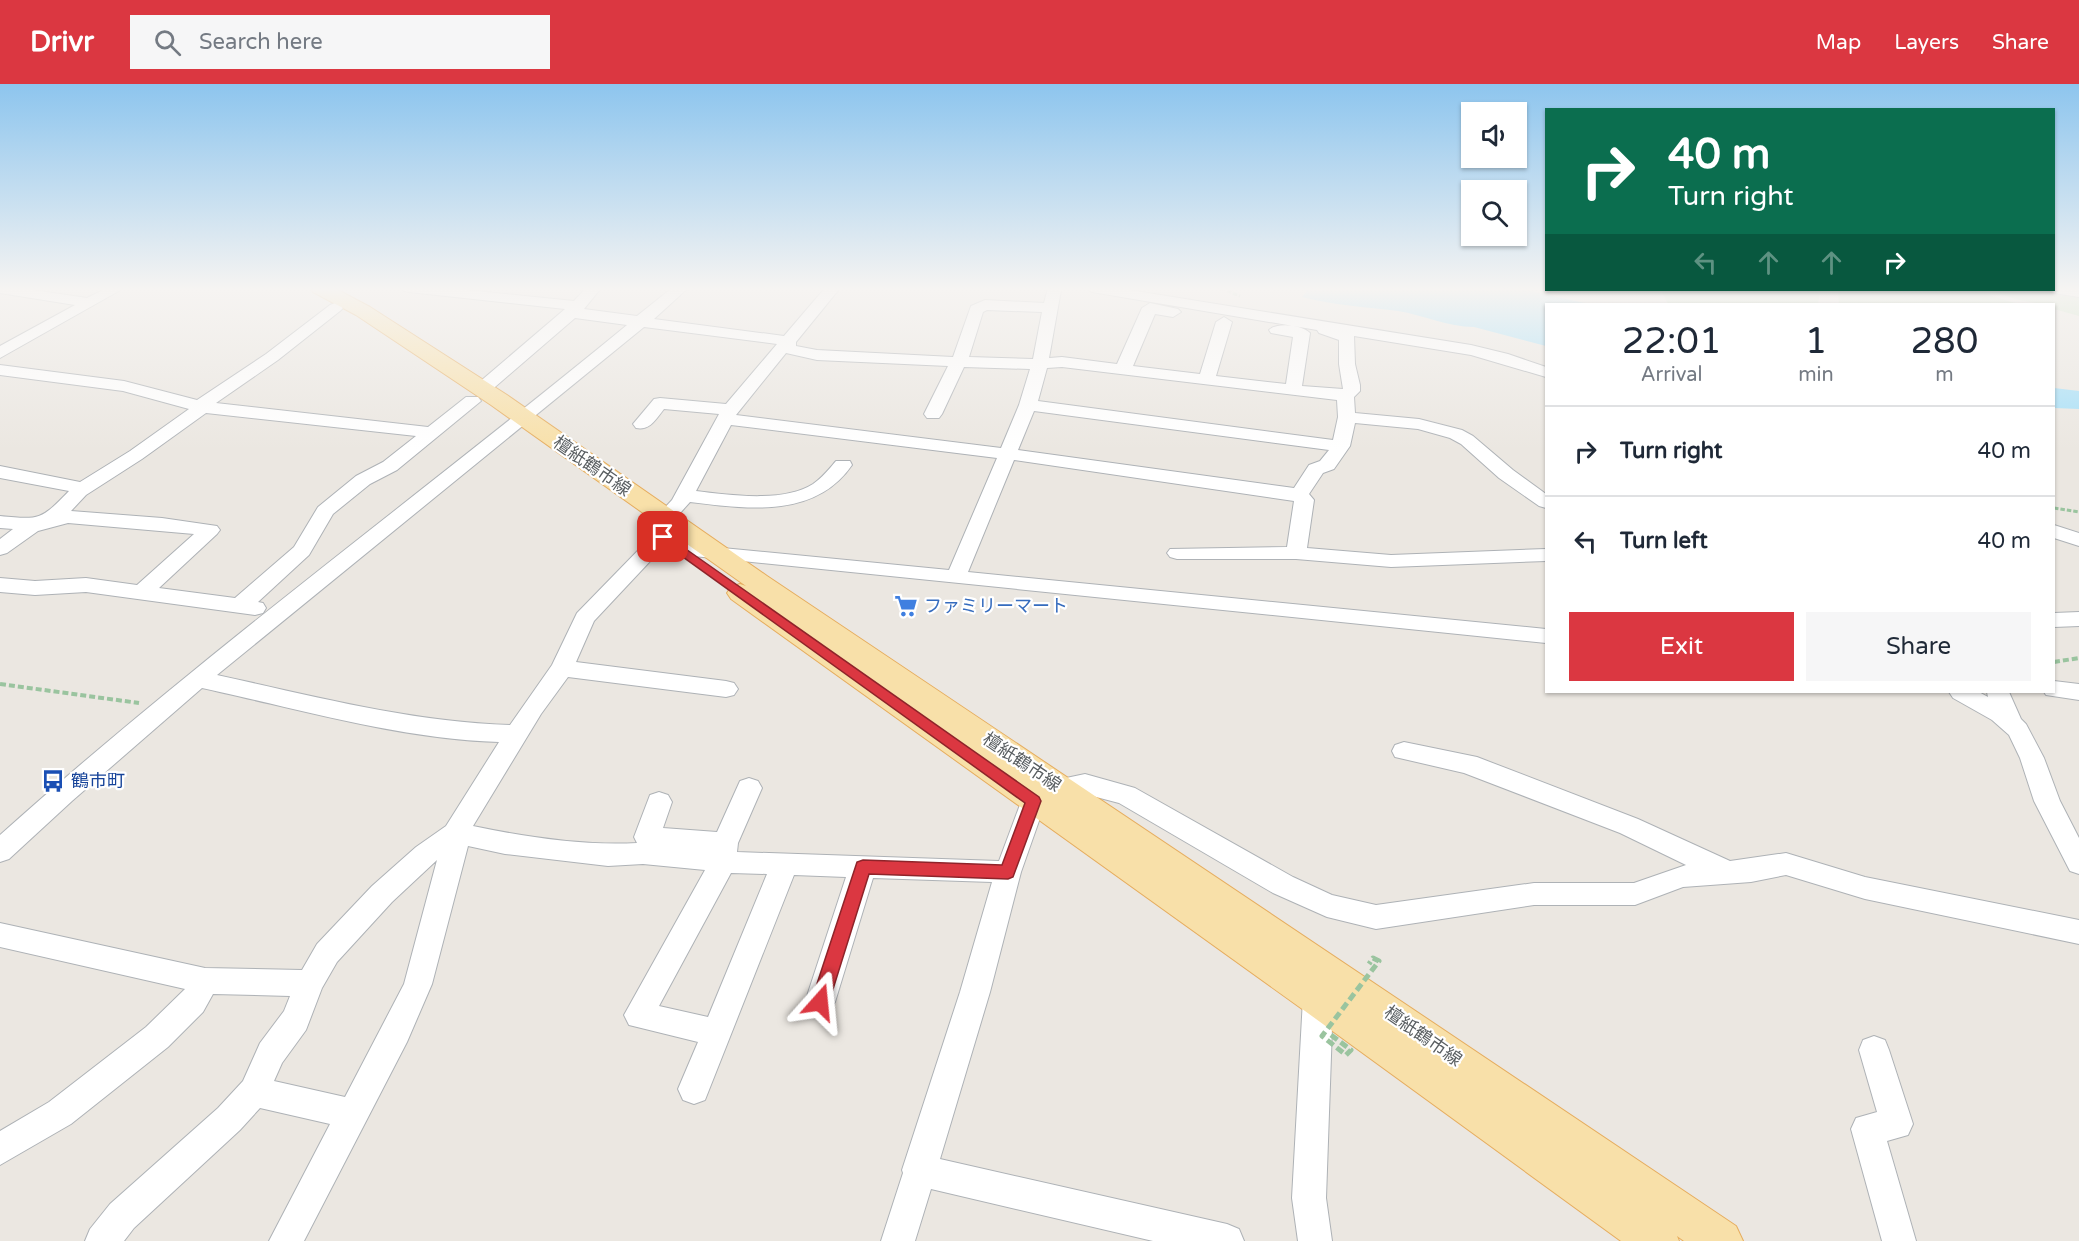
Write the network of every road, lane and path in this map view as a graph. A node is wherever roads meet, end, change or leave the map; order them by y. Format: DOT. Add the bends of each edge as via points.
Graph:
graph roads {
  1 [pos="788,341"];
  2 [pos="20,342"];
  3 [pos="286,342"];
  4 [pos="405,342"];
  5 [pos="538,342"];
  6 [pos="616,342"];
  7 [pos="787,342"];
  8 [pos="966,342"];
  9 [pos="1044,342"];
  10 [pos="1135,342"];
  11 [pos="1218,342"];
  12 [pos="1301,342"];
  13 [pos="1347,342"];
  14 [pos="1421,342"];
  15 [pos="0,353"];
  16 [pos="1502,357"];
  17 [pos="958,362"];
  18 [pos="1040,365"];
  19 [pos="1545,366"];
  20 [pos="1123,369"];
  21 [pos="0,370"];
  22 [pos="1545,372"];
  23 [pos="1207,380"];
  24 [pos="1293,390"];
  25 [pos="477,395"];
  26 [pos="1345,396"];
  27 [pos="1028,405"];
  28 [pos="202,406"];
  29 [pos="933,414"];
  30 [pos="727,415"];
  31 [pos="1347,417"];
  32 [pos="517,423"];
  33 [pos="642,424"];
  34 [pos="433,433"];
  35 [pos="1341,446"];
  36 [pos="1008,454"];
  37 [pos="843,465"];
  38 [pos="0,472"];
  39 [pos="83,488"];
  40 [pos="1299,494"];
  41 [pos="1545,501"];
  42 [pos="2055,508"];
  43 [pos="2079,512"];
  44 [pos="53,519"];
  45 [pos="0,522"];
  46 [pos="30,525"];
  47 [pos="673,525"];
  48 [pos="2055,531"];
  49 [pos="2079,540"];
  50 [pos="0,549"];
  51 [pos="1296,552"];
  52 [pos="1177,553"];
  53 [pos="720,555"];
  54 [pos="1545,555"];
  55 [pos="956,577"];
  56 [pos="0,585"];
  57 [pos="141,593"];
  58 [pos="241,605"];
  59 [pos="278,612"];
  60 [pos="2079,619"];
  61 [pos="2055,620"];
  62 [pos="1545,636"];
  63 [pos="2079,658"];
  64 [pos="2055,662"];
  65 [pos="562,668"];
  66 [pos="196,679"];
  67 [pos="0,684"];
  68 [pos="2055,688"];
  69 [pos="726,689"];
  70 [pos="2079,692"];
  71 [pos="1963,693"];
  72 [pos="1998,693"];
  73 [pos="163,706"];
  74 [pos="2010,721"];
  75 [pos="517,734"];
  76 [pos="1404,751"];
  77 [pos="749,788"];
  78 [pos="1047,795"];
  79 [pos="659,802"];
  80 [pos="454,833"];
  81 [pos="0,851"];
  82 [pos="724,853"];
  83 [pos="2079,863"];
  84 [pos="785,864"];
  85 [pos="863,867"];
  86 [pos="1008,872"];
  87 [pos="1728,873"];
  88 [pos="2079,932"];
  89 [pos="0,936"];
  90 [pos="1370,964"];
  91 [pos="205,981"];
  92 [pos="310,983"];
  93 [pos="1318,999"];
  94 [pos="820,1002"];
  95 [pos="717,1034"];
  96 [pos="1331,1035"];
  97 [pos="1874,1050"];
  98 [pos="694,1089"];
  99 [pos="254,1092"];
  100 [pos="352,1114"];
  101 [pos="0,1149"];
  102 [pos="918,1170"];
  103 [pos="102,1241"];
  104 [pos="286,1241"];
  105 [pos="898,1241"];
  106 [pos="1227,1241"];
  107 [pos="1315,1241"];
  108 [pos="1657,1241"];
  109 [pos="1721,1241"];
  110 [pos="1899,1241"];
  1 -- 17 [label="street" via="788,350 817,355"];
  2 -- 15 [label="street"];
  3 -- 28 [label="street" via="272,357"];
  4 -- 25 [label="main road, 檀紙鶴市線"];
  5 -- 25 [label="street"];
  6 -- 32 [label="street"];
  7 -- 30 [label="street"];
  8 -- 17 [label="street"];
  9 -- 18 [label="street"];
  10 -- 20 [label="street"];
  11 -- 23 [label="street"];
  12 -- 24 [label="street"];
  13 -- 26 [label="street" via="1352,385"];
  14 -- 16 [label="street"];
  16 -- 19 [label="street"];
  16 -- 22 [label="street"];
  17 -- 18 [label="street"];
  17 -- 29 [label="street"];
  18 -- 20 [label="street" via="1062,362"];
  18 -- 27 [label="street"];
  20 -- 23 [label="street"];
  21 -- 28 [label="street" via="124,386"];
  23 -- 24 [label="street"];
  24 -- 26 [label="street"];
  25 -- 32 [label="main road, 檀紙鶴市線"];
  25 -- 34 [label="street"];
  26 -- 31 [label="street"];
  27 -- 35 [label="street"];
  27 -- 36 [label="street"];
  28 -- 34 [label="street"];
  28 -- 39 [label="street"];
  30 -- 33 [label="street" via="660,403"];
  30 -- 36 [label="street"];
  30 -- 47 [label="street"];
  31 -- 35 [label="street"];
  31 -- 41 [label="street" via="1419,424 1456,434"];
  32 -- 47 [label="main road, 檀紙鶴市線"];
  32 -- 59 [label="street"];
  34 -- 58 [label="street" via="325,511 302,551"];
  35 -- 40 [label="street" via="1327,465 1316,469"];
  36 -- 40 [label="street"];
  36 -- 55 [label="street"];
  37 -- 47 [label="street" via="816,490 786,499 723,500"];
  38 -- 39 [label="street"];
  39 -- 44 [label="street"];
  40 -- 51 [label="street" via="1304,500"];
  42 -- 43 [label="path"];
  44 -- 46 [label="street"];
  44 -- 57 [label="street" via="68,517 210,530"];
  45 -- 46 [label="street"];
  46 -- 50 [label="street"];
  47 -- 53 [label="main road, 檀紙鶴市線"];
  47 -- 65 [label="street" via="585,618"];
  47 -- 78 [label="main road, 檀紙鶴市線"];
  48 -- 49 [label="street"];
  51 -- 52 [label="street"];
  51 -- 54 [label="street" via="1391,561"];
  53 -- 55 [label="street"];
  53 -- 78 [label="main road, 檀紙鶴市線"];
  55 -- 62 [label="street"];
  56 -- 57 [label="street" via="86,585"];
  57 -- 58 [label="street"];
  58 -- 59 [label="street"];
  59 -- 66 [label="street"];
  60 -- 61 [label="street"];
  63 -- 64 [label="path"];
  65 -- 69 [label="street"];
  65 -- 75 [label="street"];
  66 -- 73 [label="street"];
  66 -- 75 [label="street" via="402,723 459,732"];
  67 -- 73 [label="path"];
  68 -- 70 [label="street"];
  71 -- 74 [label="street"];
  72 -- 74 [label="street"];
  73 -- 81 [label="street"];
  74 -- 83 [label="street" via="2032,758 2047,801"];
  75 -- 80 [label="street"];
  76 -- 87 [label="street" via="1468,764 1629,826"];
  77 -- 82 [label="street"];
  78 -- 86 [label="street"];
  78 -- 87 [label="street" via="1085,784 1126,795 1283,885 1327,905 1376,917 1534,894 1635,894 1681,876"];
  78 -- 93 [label="main road, 檀紙鶴市線"];
  78 -- 109 [label="main road, 檀紙鶴市線"];
  79 -- 82 [label="street" via="647,837"];
  80 -- 82 [label="street" via="608,855"];
  80 -- 92 [label="street" via="382,894 327,953"];
  80 -- 100 [label="street" via="455,844 418,984"];
  82 -- 84 [label="street"];
  82 -- 95 [label="street" via="639,1015"];
  84 -- 85 [label="street"];
  84 -- 95 [label="street"];
  85 -- 86 [label="street"];
  85 -- 94 [label="street"];
  86 -- 102 [label="street" via="975,992"];
  87 -- 88 [label="street" via="1786,864 1866,888"];
  89 -- 91 [label="street"];
  90 -- 96 [label="path, bridge" via="1373,958 1379,961 1322,1036 1346,1056 1351,1050"];
  91 -- 92 [label="street"];
  91 -- 101 [label="street" via="193,1002 157,1037 60,1113"];
  92 -- 99 [label="street" via="295,1020 271,1053"];
  93 -- 107 [label="street" via="1309,1198"];
  93 -- 108 [label="main road, 檀紙鶴市線"];
  95 -- 98 [label="street"];
  97 -- 110 [label="street" via="1897,1124 1867,1129"];
  99 -- 100 [label="street"];
  99 -- 103 [label="street" via="122,1216"];
  100 -- 104 [label="street"];
  102 -- 105 [label="street"];
  102 -- 106 [label="street"];
}
